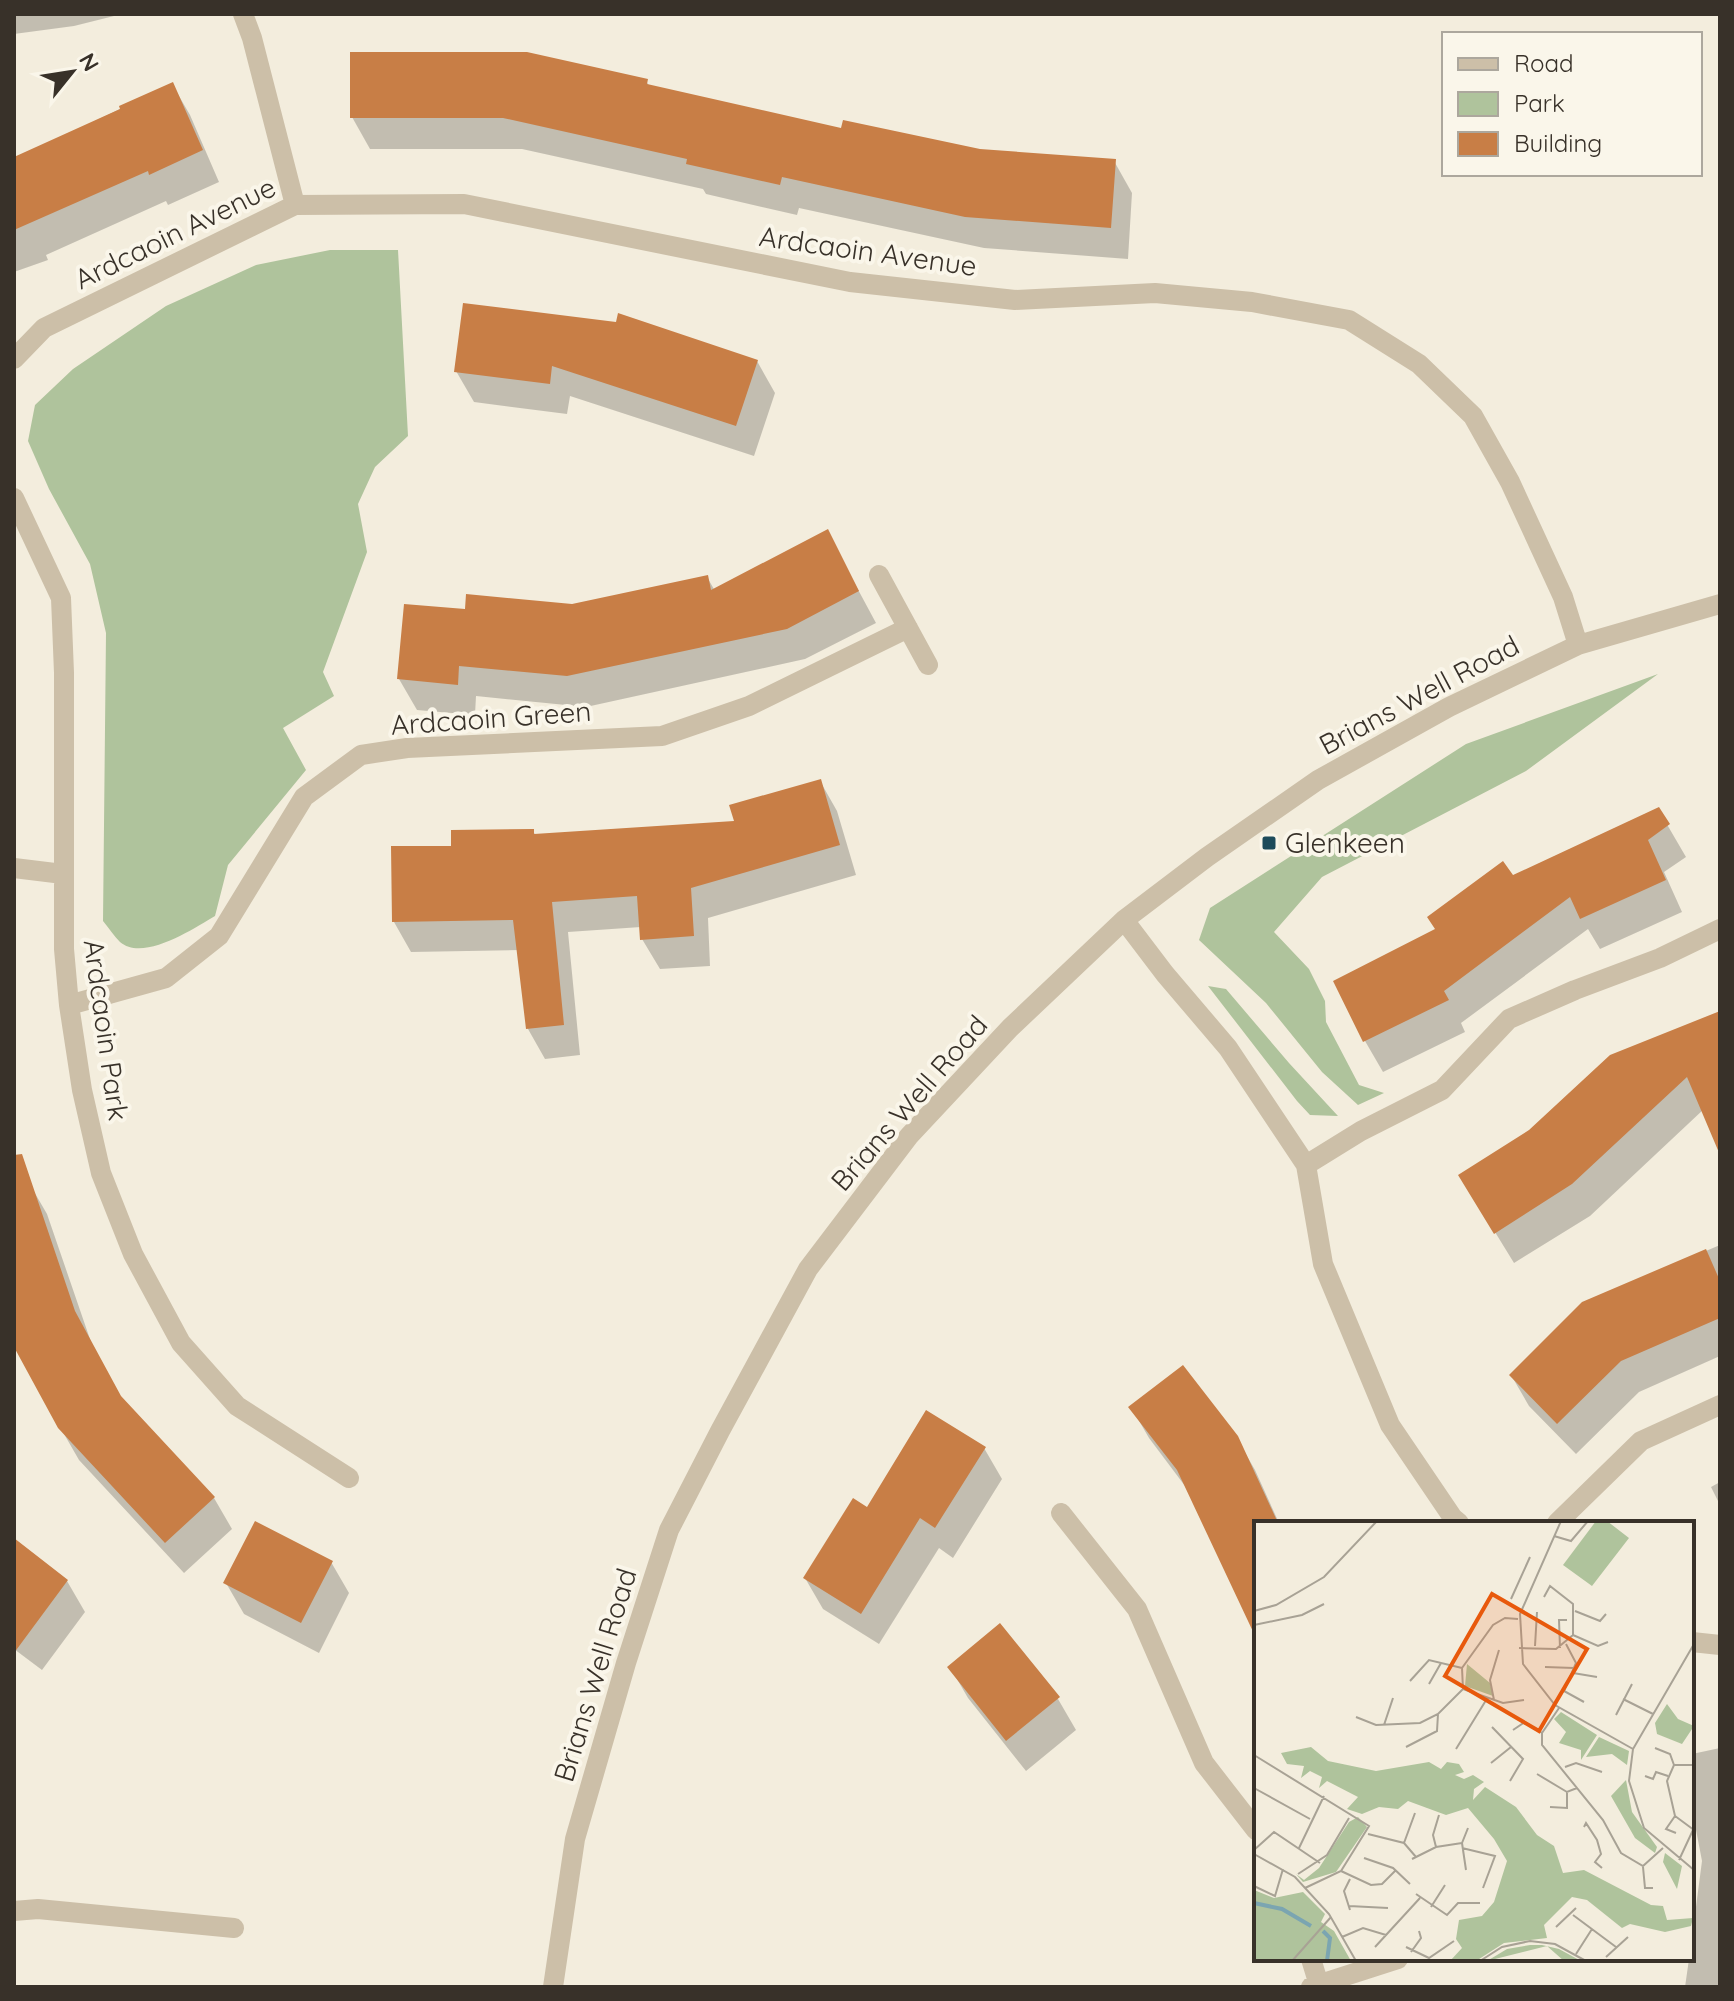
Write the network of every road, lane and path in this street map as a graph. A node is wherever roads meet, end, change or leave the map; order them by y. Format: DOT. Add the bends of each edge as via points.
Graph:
graph roads {
  1 [pos="243,14"];
  2 [pos="295,205"];
  3 [pos="14,359"];
  4 [pos="14,498"];
  5 [pos="879,575"];
  6 [pos="1720,604"];
  7 [pos="908,628"];
  8 [pos="1578,645"];
  9 [pos="928,665"];
  10 [pos="14,868"];
  11 [pos="63,874"];
  12 [pos="1124,920"];
  13 [pos="1720,929"];
  14 [pos="69,1005"];
  15 [pos="1306,1165"];
  16 [pos="1720,1405"];
  17 [pos="349,1478"];
  18 [pos="1061,1513"];
  19 [pos="1457,1521"];
  20 [pos="1559,1521"];
  21 [pos="1694,1642"];
  22 [pos="1720,1645"];
  23 [pos="1254,1827"];
  24 [pos="14,1911"];
  25 [pos="234,1928"];
  26 [pos="1311,1961"];
  27 [pos="1392,1961"];
  28 [pos="1315,1986"];
  29 [pos="553,1987"];
  1 -- 2 [label="street"];
  2 -- 3 [label="street, Ardcaoin Avenue" via="44,328"];
  2 -- 8 [label="street, Ardcaoin Avenue" via="464,204 850,282 1015,300 1155,293 1252,302 1349,320 1419,364 1473,416 1563,597"];
  4 -- 11 [label="street, Ardcaoin Park" via="61,598"];
  5 -- 7 [label="street"];
  6 -- 8 [label="street, Brians Well Road"];
  7 -- 9 [label="street"];
  7 -- 14 [label="street, Ardcaoin Green" via="749,706 662,736 407,748 361,755 304,797 219,936 166,978"];
  8 -- 12 [label="street, Brians Well Road" via="1449,707 1318,780"];
  10 -- 11 [label="street"];
  11 -- 14 [label="street, Ardcaoin Park"];
  12 -- 15 [label="street" via="1228,1048"];
  12 -- 29 [label="street, Brians Well Road" via="1010,1028 909,1136 808,1269 720,1431 669,1530 626,1663 575,1839"];
  13 -- 15 [label="street" via="1509,1019 1442,1090"];
  14 -- 17 [label="street, Ardcaoin Park" via="101,1173 133,1254 181,1343 237,1406"];
  15 -- 19 [label="street" via="1323,1264 1390,1425"];
  16 -- 20 [label="street" via="1641,1441"];
  18 -- 23 [label="street" via="1137,1609 1204,1763"];
  21 -- 22 [label="street"];
  24 -- 25 [label="street"];
  26 -- 28 [label="street"];
  27 -- 28 [label="street"];
}
